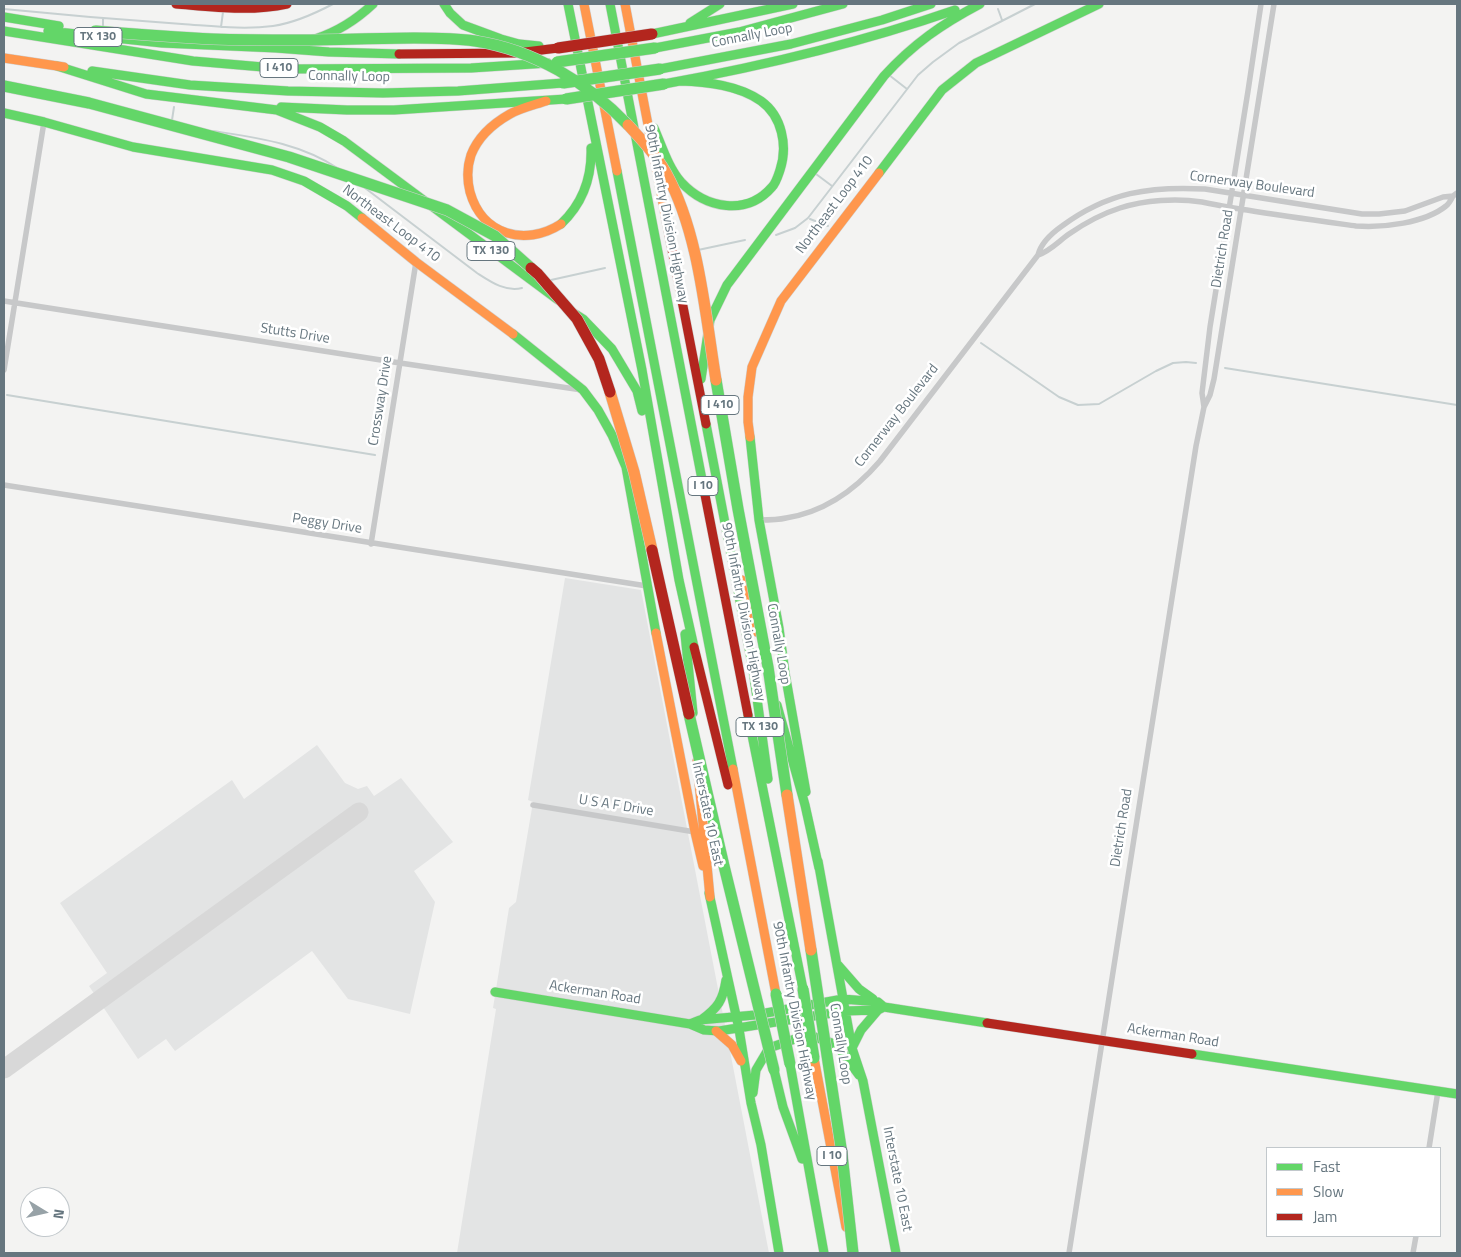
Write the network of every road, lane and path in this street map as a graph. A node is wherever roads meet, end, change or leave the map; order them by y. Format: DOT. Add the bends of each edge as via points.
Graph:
graph roads {
  1 [pos="176,4"];
  2 [pos="288,4"];
  3 [pos="373,4"];
  4 [pos="444,4"];
  5 [pos="568,4"];
  6 [pos="584,4"];
  7 [pos="610,4"];
  8 [pos="626,4"];
  9 [pos="720,4"];
  10 [pos="793,4"];
  11 [pos="843,4"];
  12 [pos="931,4"];
  13 [pos="973,4"];
  14 [pos="980,4"];
  15 [pos="1099,4"];
  16 [pos="1261,4"];
  17 [pos="1274,4"];
  18 [pos="238,6"];
  19 [pos="4,17"];
  20 [pos="4,24"];
  21 [pos="4,31"];
  22 [pos="670,31"];
  23 [pos="276,48"];
  24 [pos="558,48"];
  25 [pos="4,58"];
  26 [pos="57,66"];
  27 [pos="680,81"];
  28 [pos="4,86"];
  29 [pos="546,101"];
  30 [pos="242,106"];
  31 [pos="645,107"];
  32 [pos="588,109"];
  33 [pos="4,113"];
  34 [pos="44,122"];
  35 [pos="1231,194"];
  36 [pos="1455,195"];
  37 [pos="1244,196"];
  38 [pos="1229,207"];
  39 [pos="1242,209"];
  40 [pos="1038,255"];
  41 [pos="416,262"];
  42 [pos="4,301"];
  43 [pos="14,303"];
  44 [pos="400,363"];
  45 [pos="4,370"];
  46 [pos="583,390"];
  47 [pos="702,404"];
  48 [pos="1204,407"];
  49 [pos="660,476"];
  50 [pos="4,485"];
  51 [pos="759,520"];
  52 [pos="370,544"];
  53 [pos="730,548"];
  54 [pos="679,580"];
  55 [pos="647,586"];
  56 [pos="533,805"];
  57 [pos="695,832"];
  58 [pos="819,868"];
  59 [pos="710,897"];
  60 [pos="757,901"];
  61 [pos="786,907"];
  62 [pos="837,964"];
  63 [pos="727,977"];
  64 [pos="495,992"];
  65 [pos="844,1005"];
  66 [pos="880,1006"];
  67 [pos="737,1017"];
  68 [pos="695,1022"];
  69 [pos="739,1029"];
  70 [pos="716,1031"];
  71 [pos="1103,1040"];
  72 [pos="852,1048"];
  73 [pos="746,1073"];
  74 [pos="863,1081"];
  75 [pos="1438,1091"];
  76 [pos="1457,1094"];
  77 [pos="751,1103"];
  78 [pos="1429,1147"];
  79 [pos="813,1188"];
  80 [pos="1416,1237"];
  81 [pos="779,1253"];
  82 [pos="824,1253"];
  83 [pos="852,1253"];
  84 [pos="896,1253"];
  85 [pos="1069,1253"];
  86 [pos="1413,1253"];
  1 -- 18 [label="main road"];
  2 -- 18 [label="main road" via="265,8"];
  3 -- 23 [label="main road" via="323,37"];
  4 -- 24 [label="main road" via="464,24 479,31 519,44"];
  5 -- 32 [label="main road"];
  6 -- 60 [label="main road, 90th Infantry Division Highway / I 10"];
  7 -- 61 [label="main road, 90th Infantry Division Highway / I 10"];
  8 -- 31 [label="main road, TX 130"];
  9 -- 22 [label="main road, TX 130" via="685,26"];
  10 -- 22 [label="main road"];
  11 -- 21 [label="main road, Connally Loop / I 410, bridge" via="739,32 655,48 558,62 415,70 286,69 193,62"];
  12 -- 26 [label="main road, Connally Loop / I 410, bridge" via="791,44 660,69 563,83 458,92 288,91 190,85"];
  13 -- 27 [label="main road" via="861,40 745,69"];
  14 -- 47 [label="main road" via="929,32 898,59 727,285 710,320 701,381"];
  15 -- 51 [label="main road, Northeast Loop 410" via="976,63 942,90 781,301 752,367 748,397"];
  16 -- 35 [label="street, Dietrich Road"];
  17 -- 37 [label="street, Dietrich Road"];
  19 -- 83 [label="main road, Connally Loop / I 410, bridge" via="95,31 213,39 444,38 499,46 534,58 587,88 613,109 649,148 666,173 683,212 696,257 768,667 842,1154"];
  20 -- 23 [label="main road, TX 130" via="162,43"];
  22 -- 24 [label="main road, TX 130, bridge"];
  23 -- 24 [label="main road, TX 130" via="422,55 517,54"];
  25 -- 26 [label="main road, Connally Loop / I 410"];
  26 -- 30 [label="main road, TX 130" via="146,94"];
  27 -- 29 [label="main road, bridge"];
  27 -- 31 [label="main road" via="713,84 752,95 777,118 784,140 783,160 774,184 765,193 754,201 733,208 706,202 694,195 680,182 665,156"];
  28 -- 79 [label="main road, bridge" via="89,103 289,157 447,210 495,236 538,274 577,319 599,359 634,472 783,1107"];
  29 -- 30 [label="main road" via="394,110"];
  29 -- 32 [label="main road" via="505,117 481,139 469,159 467,182 478,211 493,226 513,234 543,234 568,218 575,209 586,190 592,160"];
  30 -- 49 [label="main road, TX 130" via="277,110 320,127 344,141 583,319 612,348 637,391"];
  31 -- 47 [label="main road, TX 130"];
  32 -- 49 [label="main road" via="642,370"];
  33 -- 34 [label="main road, Northeast Loop 410"];
  34 -- 41 [label="main road, Northeast Loop 410" via="133,146 290,175 347,206"];
  34 -- 43 [label="street"];
  35 -- 37 [label="street, Cornerway Boulevard"];
  35 -- 38 [label="street, Dietrich Road"];
  35 -- 40 [label="street, Cornerway Boulevard" via="1173,188 1118,197 1074,217 1040,246"];
  36 -- 37 [label="street, Cornerway Boulevard" via="1405,211 1379,214"];
  36 -- 39 [label="street, Cornerway Boulevard" via="1448,205 1426,216 1375,227"];
  37 -- 39 [label="street, Dietrich Road"];
  38 -- 39 [label="street, Cornerway Boulevard"];
  38 -- 40 [label="street, Cornerway Boulevard" via="1167,201 1122,208 1087,222"];
  38 -- 48 [label="street, Dietrich Road" via="1210,327 1202,393"];
  39 -- 48 [label="street, Dietrich Road" via="1214,379"];
  40 -- 51 [label="street, Cornerway Boulevard" via="861,482 821,507 787,518"];
  41 -- 44 [label="street, Crossway Drive"];
  41 -- 46 [label="main road, Northeast Loop 410"];
  42 -- 43 [label="street, Stutts Drive"];
  43 -- 44 [label="street, Stutts Drive"];
  43 -- 45 [label="street"];
  44 -- 46 [label="street, Stutts Drive"];
  44 -- 52 [label="street, Crossway Drive"];
  46 -- 55 [label="main road, Interstate 10 East" via="612,435 626,467"];
  47 -- 53 [label="main road, TX 130"];
  48 -- 71 [label="street, Dietrich Road" via="1152,713"];
  49 -- 54 [label="main road, TX 130"];
  50 -- 52 [label="street, Peggy Drive"];
  51 -- 58 [label="main road, Interstate 10 East"];
  52 -- 55 [label="street, Peggy Drive"];
  53 -- 58 [label="main road" via="746,590 786,733"];
  53 -- 61 [label="main road, TX 130" via="753,669"];
  54 -- 59 [label="main road"];
  54 -- 60 [label="main road, TX 130"];
  55 -- 57 [label="main road, Interstate 10 East"];
  56 -- 57 [label="street, U S A F Drive"];
  57 -- 59 [label="main road, Interstate 10 East"];
  58 -- 62 [label="main road, Interstate 10 East"];
  59 -- 63 [label="main road, Interstate 10 East"];
  60 -- 79 [label="main road, 90th Infantry Division Highway / I 10, bridge"];
  61 -- 83 [label="main road, 90th Infantry Division Highway / I 10, bridge"];
  62 -- 65 [label="main road, Interstate 10 East"];
  62 -- 66 [label="main road" via="859,989"];
  63 -- 67 [label="main road, Interstate 10 East"];
  63 -- 68 [label="main road" via="718,1007"];
  64 -- 68 [label="main road, Ackerman Road"];
  65 -- 66 [label="main road, Ackerman Road"];
  65 -- 67 [label="main road, Ackerman Road"];
  65 -- 69 [label="main road, Ackerman Road"];
  65 -- 72 [label="main road, Interstate 10 East"];
  66 -- 71 [label="main road, Ackerman Road"];
  66 -- 72 [label="main road"];
  67 -- 68 [label="main road, Ackerman Road"];
  67 -- 69 [label="main road, Interstate 10 East"];
  68 -- 70 [label="main road, Ackerman Road" via="704,1030"];
  69 -- 70 [label="main road, Ackerman Road"];
  69 -- 73 [label="main road, Interstate 10 East"];
  70 -- 73 [label="main road" via="736,1051"];
  71 -- 75 [label="main road, Ackerman Road"];
  71 -- 85 [label="street, Dietrich Road"];
  72 -- 74 [label="main road, Interstate 10 East"];
  73 -- 77 [label="main road, Interstate 10 East"];
  74 -- 77 [label="main road" via="837,1045 815,1036 795,1039 769,1048 756,1070"];
  74 -- 84 [label="main road, Interstate 10 East"];
  75 -- 76 [label="main road, Ackerman Road"];
  75 -- 78 [label="street"];
  77 -- 81 [label="main road, Interstate 10 East"];
  79 -- 82 [label="main road, 90th Infantry Division Highway / I 10"];
  80 -- 86 [label="street"];
}
